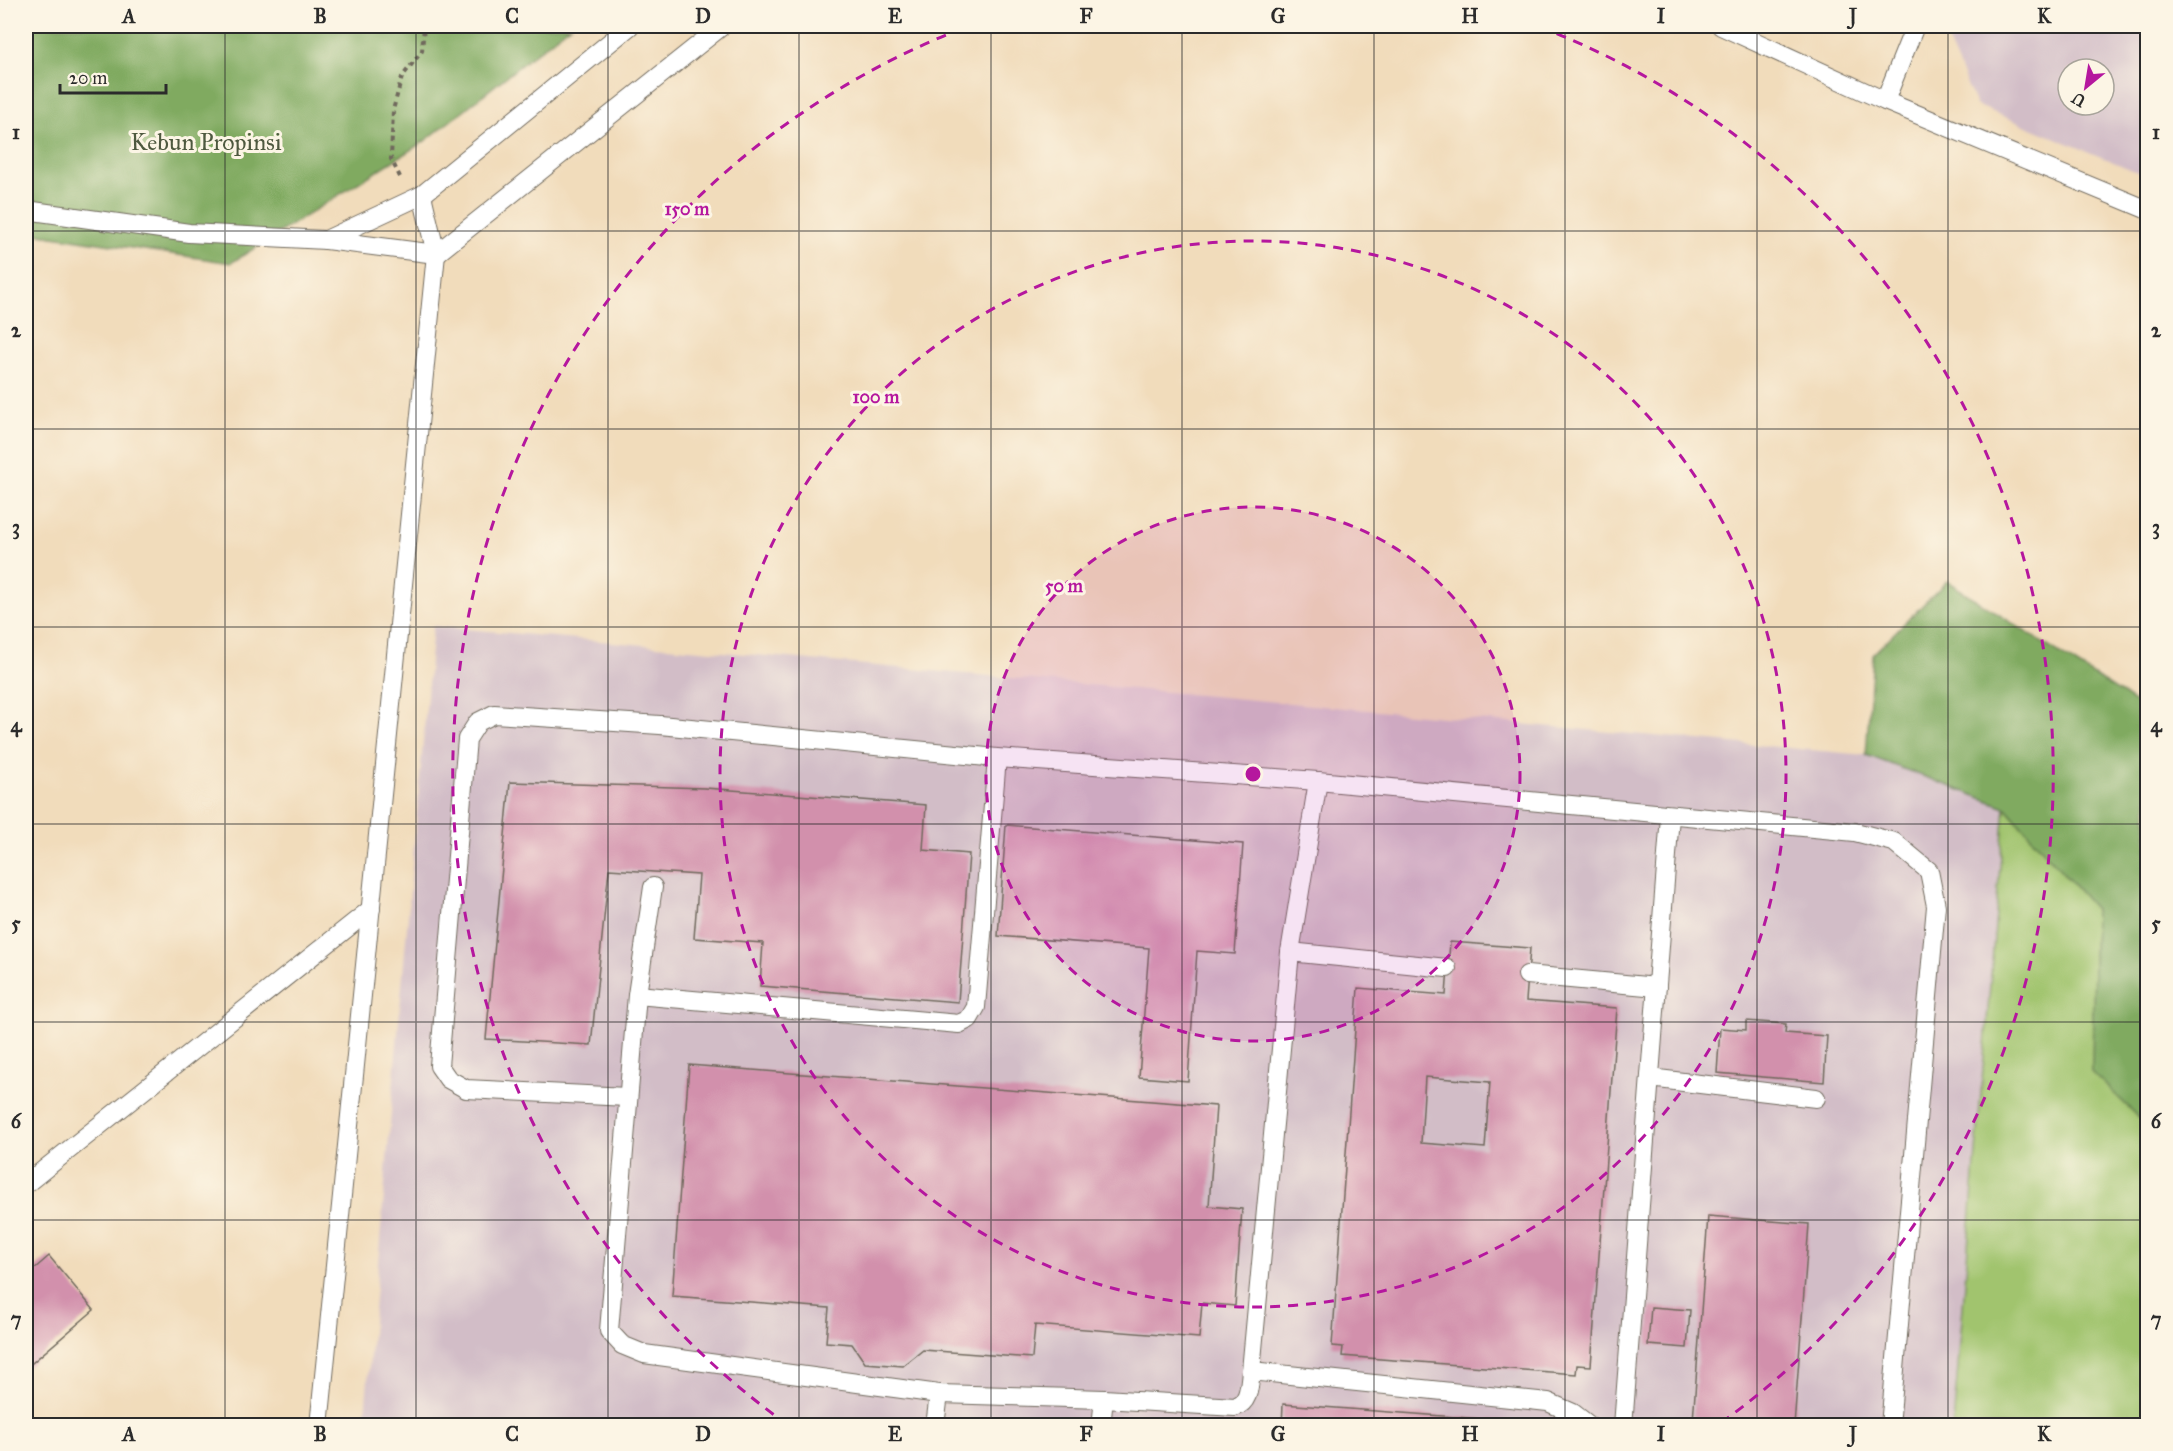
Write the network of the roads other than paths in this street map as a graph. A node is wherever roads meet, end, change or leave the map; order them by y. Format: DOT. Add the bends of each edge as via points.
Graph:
graph roads {
  1 [pos="630,26"];
  2 [pos="722,26"];
  3 [pos="1721,26"];
  4 [pos="1916,26"];
  5 [pos="1885,101"];
  6 [pos="422,195"];
  7 [pos="26,210"];
  8 [pos="2148,210"];
  9 [pos="326,240"];
  10 [pos="436,254"];
  11 [pos="997,758"];
  12 [pos="1318,781"];
  13 [pos="1670,816"];
  14 [pos="653,888"];
  15 [pos="371,909"];
  16 [pos="1290,952"];
  17 [pos="1447,968"];
  18 [pos="1527,975"];
  19 [pos="1657,987"];
  20 [pos="637,995"];
  21 [pos="1650,1078"];
  22 [pos="627,1097"];
  23 [pos="1816,1098"];
  24 [pos="26,1184"];
  25 [pos="1251,1371"];
  26 [pos="939,1394"];
  27 [pos="1104,1399"];
  28 [pos="319,1425"];
  29 [pos="935,1425"];
  30 [pos="1101,1425"];
  31 [pos="1590,1425"];
  32 [pos="1623,1425"];
  33 [pos="1890,1425"];
  1 -- 6 [label="lane"];
  2 -- 10 [label="lane"];
  3 -- 5 [label="lane"];
  4 -- 5 [label="lane"];
  5 -- 8 [label="lane"];
  6 -- 9 [label="lane"];
  6 -- 10 [label="lane"];
  7 -- 9 [label="lane" via="189,233"];
  9 -- 10 [label="lane"];
  10 -- 15 [label="lane"];
  11 -- 12 [label="lane"];
  11 -- 20 [label="lane" via="976,1006 969,1019 959,1024"];
  11 -- 22 [label="lane" via="649,724 494,714 478,722 467,740 439,1066 448,1079 466,1089"];
  12 -- 13 [label="lane"];
  12 -- 16 [label="lane"];
  13 -- 19 [label="lane"];
  13 -- 33 [label="lane" via="1854,832 1894,842 1929,871 1936,906"];
  14 -- 20 [label="lane"];
  15 -- 24 [label="lane"];
  15 -- 28 [label="lane"];
  16 -- 17 [label="lane"];
  16 -- 25 [label="lane"];
  18 -- 19 [label="lane"];
  19 -- 21 [label="lane"];
  20 -- 22 [label="lane"];
  21 -- 23 [label="lane"];
  21 -- 32 [label="lane"];
  22 -- 26 [label="lane" via="609,1331 621,1345 644,1354"];
  25 -- 27 [label="lane" via="1248,1396 1235,1407"];
  25 -- 31 [label="lane" via="1548,1402"];
  26 -- 27 [label="lane"];
  26 -- 29 [label="lane"];
  27 -- 30 [label="lane"];
}
